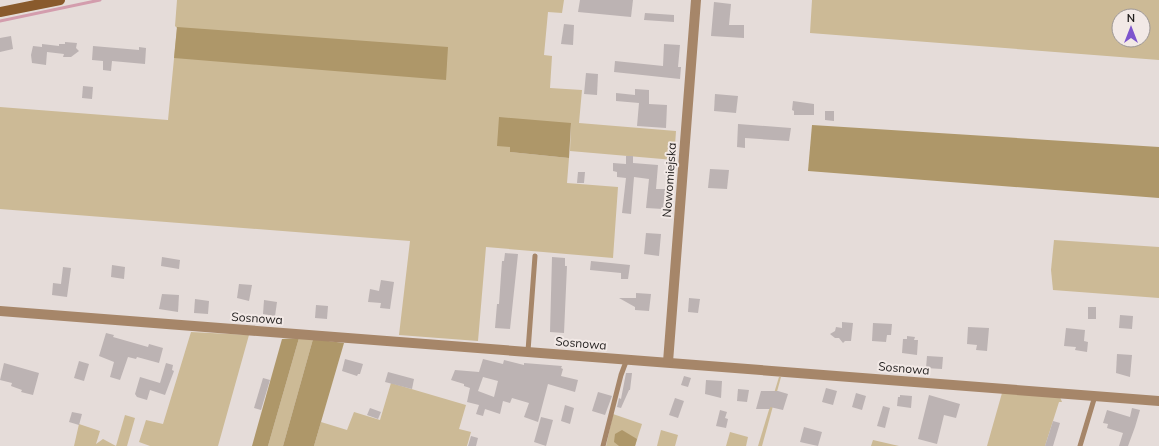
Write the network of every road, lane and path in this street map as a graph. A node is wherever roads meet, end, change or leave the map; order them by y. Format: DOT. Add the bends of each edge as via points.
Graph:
graph roads {
  1 [pos="60,0"];
  2 [pos="696,0"];
  3 [pos="0,12"];
  4 [pos="535,256"];
  5 [pos="0,312"];
  6 [pos="528,351"];
  7 [pos="627,359"];
  8 [pos="668,362"];
  9 [pos="1095,396"];
  10 [pos="1159,401"];
  11 [pos="603,446"];
  12 [pos="1080,446"];
  1 -- 3 [label="street"];
  2 -- 8 [label="street, Nowomiejska"];
  4 -- 6 [label="lane"];
  5 -- 6 [label="street, Sosnowa"];
  6 -- 7 [label="street, Sosnowa"];
  7 -- 8 [label="street, Sosnowa"];
  7 -- 11 [label="lane"];
  8 -- 9 [label="street, Sosnowa"];
  9 -- 10 [label="street, Sosnowa"];
  9 -- 12 [label="lane"];
}
